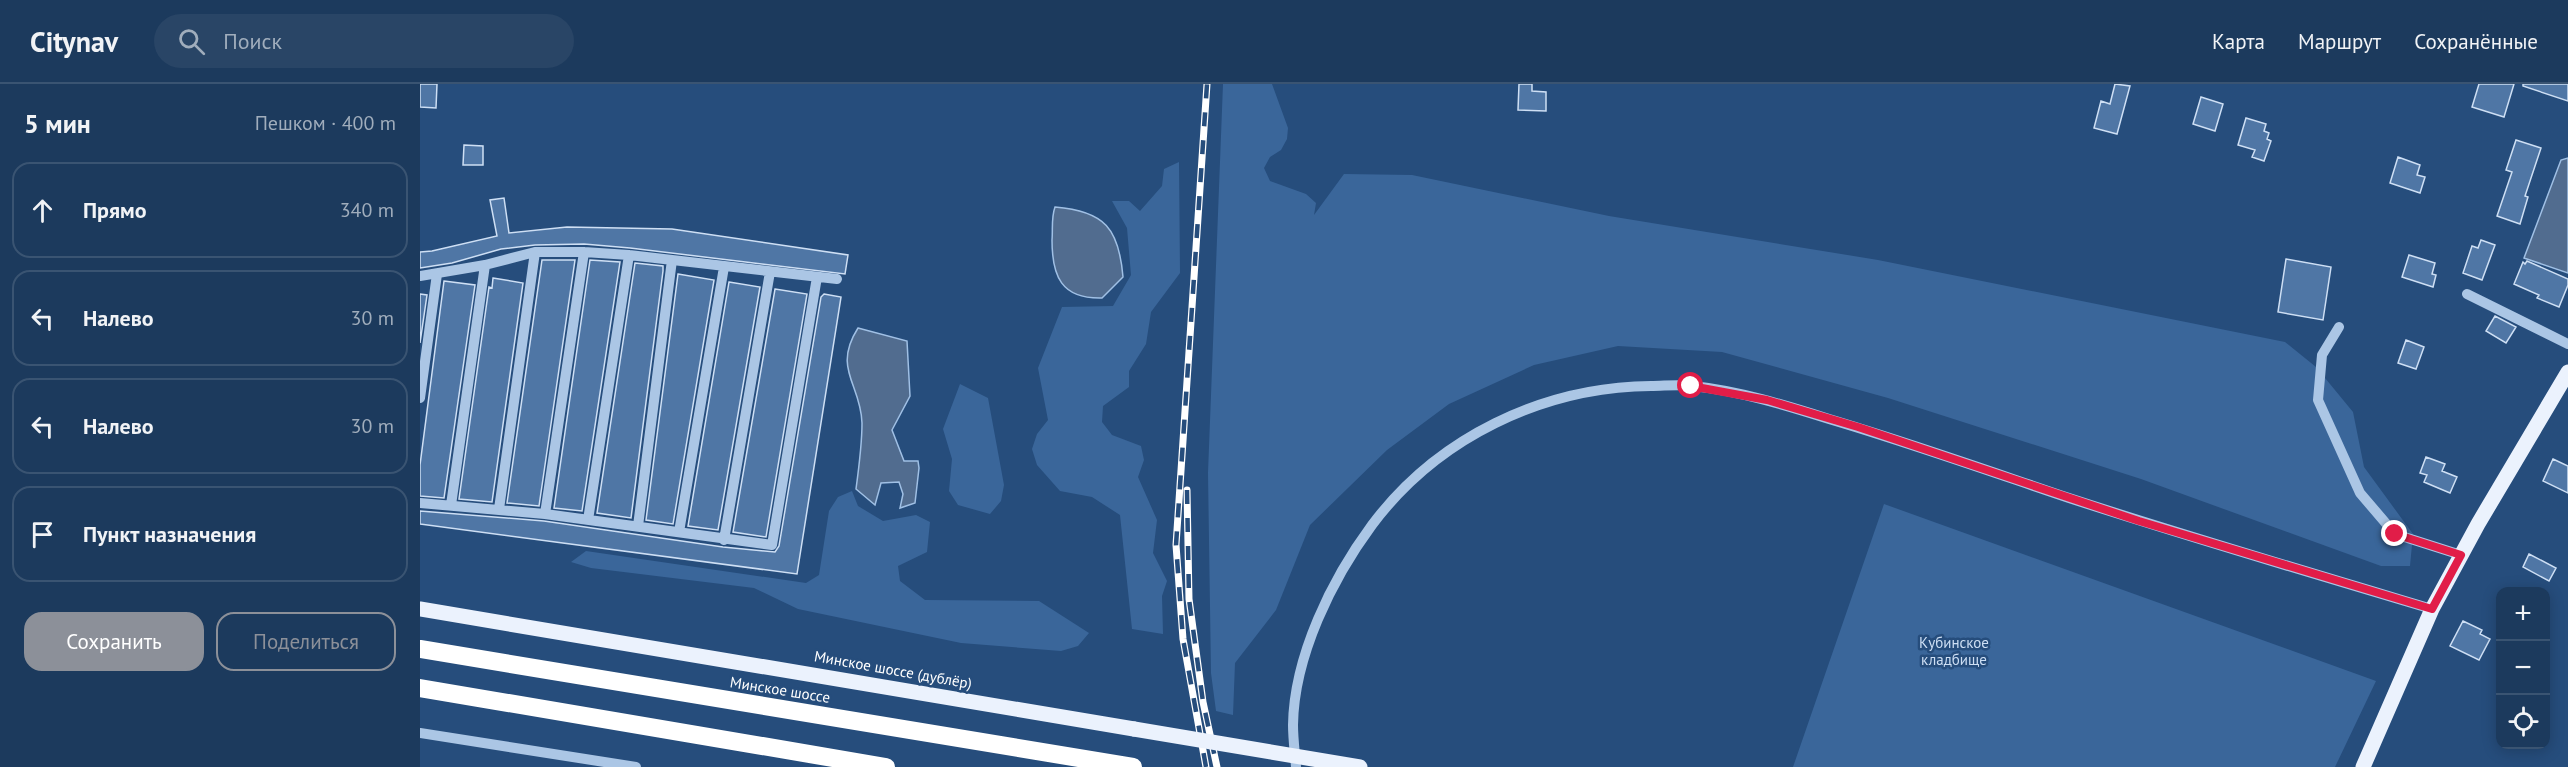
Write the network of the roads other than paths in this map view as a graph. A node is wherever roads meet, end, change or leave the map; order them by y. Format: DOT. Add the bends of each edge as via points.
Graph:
graph roads {
  1 [pos="535,252"];
  2 [pos="584,252"];
  3 [pos="629,255"];
  4 [pos="672,260"];
  5 [pos="485,265"];
  6 [pos="724,267"];
  7 [pos="770,272"];
  8 [pos="436,274"];
  9 [pos="420,276"];
  10 [pos="817,277"];
  11 [pos="837,279"];
  12 [pos="2467,294"];
  13 [pos="2339,327"];
  14 [pos="2568,344"];
  15 [pos="2568,372"];
  16 [pos="420,398"];
  17 [pos="420,502"];
  18 [pos="452,505"];
  19 [pos="499,509"];
  20 [pos="545,514"];
  21 [pos="588,520"];
  22 [pos="638,526"];
  23 [pos="679,532"];
  24 [pos="724,540"];
  25 [pos="2461,555"];
  26 [pos="420,609"];
  27 [pos="2432,609"];
  28 [pos="420,649"];
  29 [pos="420,688"];
  30 [pos="420,733"];
  31 [pos="636,767"];
  32 [pos="886,767"];
  33 [pos="1133,767"];
  34 [pos="1296,767"];
  35 [pos="1360,767"];
  36 [pos="2363,767"];
  1 -- 2 [label="street"];
  1 -- 5 [label="street"];
  1 -- 19 [label="street"];
  2 -- 3 [label="street"];
  2 -- 20 [label="street"];
  3 -- 4 [label="street"];
  3 -- 21 [label="street"];
  4 -- 6 [label="street"];
  4 -- 22 [label="street"];
  5 -- 8 [label="street"];
  5 -- 18 [label="street"];
  6 -- 7 [label="street"];
  6 -- 23 [label="street"];
  7 -- 10 [label="street"];
  7 -- 24 [label="street"];
  8 -- 9 [label="street"];
  8 -- 16 [label="street"];
  10 -- 11 [label="street"];
  10 -- 24 [label="street" via="772,545"];
  12 -- 14 [label="street"];
  13 -- 25 [label="street" via="2322,355 2318,400 2360,494 2395,534"];
  15 -- 25 [label="main road"];
  17 -- 18 [label="street"];
  18 -- 19 [label="street"];
  19 -- 20 [label="street"];
  20 -- 21 [label="street"];
  21 -- 22 [label="street"];
  22 -- 23 [label="street"];
  23 -- 24 [label="street"];
  25 -- 27 [label="main road"];
  26 -- 35 [label="main road, Минское шоссе (дублёр), bridge"];
  27 -- 34 [label="street" via="2139,521 1767,400 1691,386 1615,387 1545,401 1480,430 1429,466 1388,504 1351,555 1323,607 1301,677 1293,723"];
  27 -- 36 [label="main road"];
  28 -- 33 [label="highway, Минское шоссе"];
  29 -- 32 [label="highway"];
  30 -- 31 [label="street"];
}
